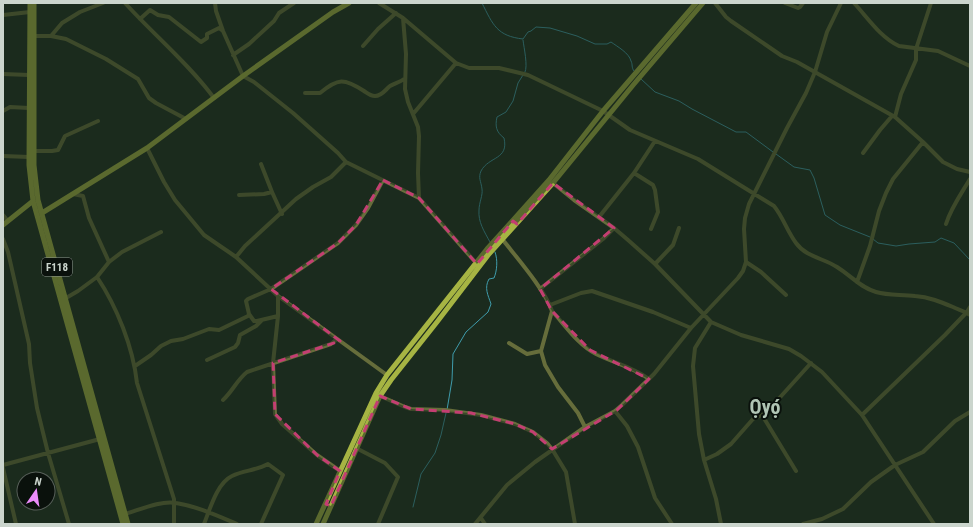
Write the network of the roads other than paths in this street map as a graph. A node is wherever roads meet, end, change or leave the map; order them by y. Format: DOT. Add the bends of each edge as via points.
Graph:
graph roads {
  1 [pos="30,3"];
  2 [pos="34,3"];
  3 [pos="103,3"];
  4 [pos="125,3"];
  5 [pos="215,3"];
  6 [pos="349,3"];
  7 [pos="379,3"];
  8 [pos="696,3"];
  9 [pos="703,3"];
  10 [pos="715,3"];
  11 [pos="785,3"];
  12 [pos="803,3"];
  13 [pos="841,3"];
  14 [pos="854,3"];
  15 [pos="931,3"];
  16 [pos="294,4"];
  17 [pos="30,12"];
  18 [pos="396,13"];
  19 [pos="3,15"];
  20 [pos="403,18"];
  21 [pos="140,19"];
  22 [pos="223,31"];
  23 [pos="35,36"];
  24 [pos="52,36"];
  25 [pos="363,46"];
  26 [pos="916,49"];
  27 [pos="233,55"];
  28 [pos="456,63"];
  29 [pos="646,65"];
  30 [pos="970,66"];
  31 [pos="815,72"];
  32 [pos="3,74"];
  33 [pos="29,75"];
  34 [pos="243,76"];
  35 [pos="404,79"];
  36 [pos="632,82"];
  37 [pos="305,93"];
  38 [pos="214,98"];
  39 [pos="29,108"];
  40 [pos="603,111"];
  41 [pos="3,112"];
  42 [pos="413,114"];
  43 [pos="609,115"];
  44 [pos="894,116"];
  45 [pos="186,119"];
  46 [pos="98,121"];
  47 [pos="655,141"];
  48 [pos="923,142"];
  49 [pos="147,148"];
  50 [pos="34,151"];
  51 [pos="863,153"];
  52 [pos="3,156"];
  53 [pos="29,157"];
  54 [pos="346,162"];
  55 [pos="261,164"];
  56 [pos="634,172"];
  57 [pos="970,172"];
  58 [pos="970,179"];
  59 [pos="383,180"];
  60 [pos="553,183"];
  61 [pos="272,192"];
  62 [pos="73,194"];
  63 [pos="754,194"];
  64 [pos="239,195"];
  65 [pos="419,198"];
  66 [pos="34,201"];
  67 [pos="42,213"];
  68 [pos="282,214"];
  69 [pos="3,215"];
  70 [pos="599,217"];
  71 [pos="8,221"];
  72 [pos="515,223"];
  73 [pos="946,224"];
  74 [pos="3,225"];
  75 [pos="614,228"];
  76 [pos="679,228"];
  77 [pos="651,229"];
  78 [pos="161,232"];
  79 [pos="3,238"];
  80 [pos="503,240"];
  81 [pos="497,243"];
  82 [pos="488,252"];
  83 [pos="236,257"];
  84 [pos="109,262"];
  85 [pos="746,262"];
  86 [pos="477,264"];
  87 [pos="655,264"];
  88 [pos="97,277"];
  89 [pos="857,282"];
  90 [pos="271,288"];
  91 [pos="540,290"];
  92 [pos="786,295"];
  93 [pos="278,296"];
  94 [pos="66,298"];
  95 [pos="550,305"];
  96 [pos="970,307"];
  97 [pos="552,311"];
  98 [pos="249,314"];
  99 [pos="704,314"];
  100 [pos="968,314"];
  101 [pos="278,316"];
  102 [pos="262,321"];
  103 [pos="435,321"];
  104 [pos="711,322"];
  105 [pos="691,328"];
  106 [pos="336,339"];
  107 [pos="509,343"];
  108 [pos="541,351"];
  109 [pos="207,360"];
  110 [pos="273,363"];
  111 [pos="811,363"];
  112 [pos="135,366"];
  113 [pos="387,375"];
  114 [pos="649,379"];
  115 [pos="380,396"];
  116 [pos="223,400"];
  117 [pos="615,411"];
  118 [pos="970,412"];
  119 [pos="762,415"];
  120 [pos="862,415"];
  121 [pos="585,428"];
  122 [pos="100,439"];
  123 [pos="356,448"];
  124 [pos="552,449"];
  125 [pos="48,453"];
  126 [pos="704,460"];
  127 [pos="3,465"];
  128 [pos="895,465"];
  129 [pos="3,468"];
  130 [pos="340,471"];
  131 [pos="796,471"];
  132 [pos="175,502"];
  133 [pos="328,505"];
  134 [pos="209,512"];
  135 [pos="125,514"];
  136 [pos="481,518"];
  137 [pos="16,524"];
  138 [pos="69,524"];
  139 [pos="123,524"];
  140 [pos="128,524"];
  141 [pos="174,524"];
  142 [pos="204,524"];
  143 [pos="237,524"];
  144 [pos="261,524"];
  145 [pos="316,524"];
  146 [pos="323,524"];
  147 [pos="378,524"];
  148 [pos="475,524"];
  149 [pos="485,524"];
  150 [pos="575,524"];
  151 [pos="672,524"];
  152 [pos="722,524"];
  153 [pos="803,524"];
  154 [pos="934,524"];
  1 -- 17 [label="main road, F118"];
  2 -- 23 [label="main road, F118"];
  3 -- 24 [label="street" via="62,23"];
  4 -- 21 [label="street"];
  5 -- 22 [label="street"];
  6 -- 34 [label="main road"];
  7 -- 18 [label="street"];
  8 -- 29 [label="main road"];
  9 -- 29 [label="main road"];
  10 -- 31 [label="street" via="726,17 737,25 782,56"];
  11 -- 12 [label="street" via="798,8"];
  13 -- 31 [label="street" via="827,32"];
  14 -- 26 [label="street" via="894,44"];
  15 -- 26 [label="street"];
  16 -- 27 [label="street" via="279,13 249,44"];
  17 -- 19 [label="street"];
  17 -- 33 [label="main road, F118"];
  18 -- 20 [label="street"];
  18 -- 25 [label="street"];
  20 -- 28 [label="street"];
  20 -- 35 [label="street" via="406,54"];
  21 -- 22 [label="street" via="150,10 158,16 169,17 201,42 207,38 207,34 219,28"];
  21 -- 38 [label="street" via="176,54"];
  22 -- 27 [label="street"];
  23 -- 24 [label="street"];
  23 -- 50 [label="main road, F118"];
  24 -- 45 [label="street" via="66,39 133,76 152,100"];
  26 -- 30 [label="street" via="938,51"];
  26 -- 44 [label="street" via="916,60"];
  27 -- 34 [label="street"];
  28 -- 40 [label="street" via="469,68 516,71"];
  28 -- 42 [label="street"];
  29 -- 36 [label="main road"];
  31 -- 44 [label="street"];
  31 -- 63 [label="street"];
  32 -- 33 [label="street"];
  33 -- 39 [label="main road, F118"];
  34 -- 38 [label="main road"];
  34 -- 54 [label="street" via="293,113"];
  35 -- 37 [label="street" via="376,96 370,96 346,81 331,84 320,93"];
  35 -- 42 [label="street"];
  36 -- 40 [label="main road"];
  36 -- 43 [label="main road"];
  38 -- 45 [label="main road"];
  39 -- 41 [label="street" via="10,107"];
  39 -- 53 [label="main road, F118"];
  40 -- 43 [label="street"];
  40 -- 72 [label="main road"];
  42 -- 65 [label="street" via="420,136"];
  43 -- 47 [label="street" via="630,130"];
  43 -- 60 [label="main road"];
  44 -- 48 [label="street"];
  44 -- 51 [label="street"];
  45 -- 49 [label="main road"];
  46 -- 50 [label="street" via="65,136 58,150"];
  47 -- 56 [label="street"];
  47 -- 63 [label="street" via="698,159"];
  48 -- 57 [label="street" via="943,162"];
  48 -- 89 [label="street" via="893,179 879,211"];
  49 -- 62 [label="main road"];
  49 -- 83 [label="street" via="164,182 188,216 204,234"];
  50 -- 67 [label="main road, F118" via="38,200"];
  52 -- 53 [label="street"];
  53 -- 66 [label="main road, F118"];
  54 -- 59 [label="street"];
  54 -- 68 [label="street" via="331,177 296,199"];
  55 -- 61 [label="street"];
  56 -- 70 [label="street"];
  56 -- 77 [label="street" via="654,185 658,212"];
  58 -- 73 [label="street"];
  59 -- 65 [label="street"];
  59 -- 90 [label="street" via="356,225 338,243"];
  60 -- 70 [label="street"];
  60 -- 72 [label="main road"];
  61 -- 64 [label="street"];
  61 -- 68 [label="street"];
  62 -- 67 [label="main road"];
  62 -- 84 [label="street" via="83,196 89,218"];
  63 -- 85 [label="street" via="745,218"];
  63 -- 89 [label="street" via="774,206 801,249 812,257 831,263"];
  65 -- 86 [label="street"];
  66 -- 71 [label="main road"];
  66 -- 122 [label="main road, F118"];
  67 -- 94 [label="main road, F118"];
  68 -- 83 [label="street"];
  69 -- 71 [label="street"];
  70 -- 75 [label="street"];
  71 -- 74 [label="main road"];
  72 -- 80 [label="main road"];
  72 -- 81 [label="main road"];
  75 -- 87 [label="street"];
  75 -- 91 [label="street"];
  76 -- 87 [label="street" via="673,245"];
  78 -- 84 [label="street" via="128,248"];
  79 -- 125 [label="street" via="28,339 32,384"];
  80 -- 81 [label="main road"];
  80 -- 91 [label="street"];
  81 -- 82 [label="main road"];
  82 -- 86 [label="main road"];
  82 -- 103 [label="main road"];
  83 -- 90 [label="street"];
  84 -- 88 [label="street"];
  85 -- 92 [label="street"];
  85 -- 99 [label="street" via="738,278"];
  86 -- 103 [label="main road"];
  87 -- 99 [label="street"];
  88 -- 94 [label="street"];
  88 -- 112 [label="street" via="111,301"];
  89 -- 100 [label="street" via="875,292 938,300"];
  90 -- 93 [label="street"];
  90 -- 98 [label="street" via="246,301"];
  91 -- 95 [label="street"];
  93 -- 101 [label="street"];
  93 -- 106 [label="street"];
  94 -- 135 [label="main road, F118"];
  95 -- 97 [label="street"];
  95 -- 105 [label="street" via="581,292 592,291"];
  96 -- 100 [label="street"];
  97 -- 108 [label="street"];
  97 -- 114 [label="street" via="590,350"];
  98 -- 102 [label="street" via="254,320"];
  98 -- 112 [label="street" via="218,330 202,330 196,335 171,341"];
  99 -- 104 [label="street"];
  99 -- 105 [label="street"];
  100 -- 120 [label="street"];
  101 -- 102 [label="street"];
  101 -- 110 [label="street"];
  102 -- 109 [label="street" via="240,335 234,347"];
  103 -- 113 [label="main road"];
  103 -- 115 [label="main road"];
  104 -- 111 [label="street" via="730,331 789,349"];
  104 -- 126 [label="street" via="697,343 694,354 698,434"];
  105 -- 114 [label="street"];
  106 -- 110 [label="street" via="331,344"];
  106 -- 113 [label="street"];
  107 -- 108 [label="street" via="527,354"];
  108 -- 121 [label="street" via="545,365 578,413"];
  110 -- 116 [label="street" via="247,372"];
  110 -- 130 [label="street" via="275,414 282,424 317,455"];
  111 -- 119 [label="street"];
  111 -- 120 [label="street"];
  112 -- 132 [label="street" via="137,383"];
  113 -- 130 [label="main road"];
  114 -- 117 [label="street"];
  115 -- 123 [label="main road"];
  115 -- 124 [label="street" via="399,406 412,409 457,411 515,424 534,432"];
  117 -- 121 [label="street"];
  117 -- 151 [label="street" via="627,426 638,447 655,498"];
  118 -- 128 [label="street" via="955,421 923,452"];
  119 -- 126 [label="street" via="754,419 724,450"];
  119 -- 131 [label="street"];
  120 -- 128 [label="street"];
  121 -- 124 [label="street"];
  122 -- 125 [label="street"];
  122 -- 139 [label="main road, F118"];
  123 -- 133 [label="main road"];
  123 -- 147 [label="street" via="385,463 398,477"];
  124 -- 136 [label="street" via="507,485"];
  124 -- 150 [label="street" via="567,475"];
  125 -- 127 [label="street"];
  125 -- 138 [label="street"];
  126 -- 152 [label="street"];
  128 -- 153 [label="street" via="870,482 843,509"];
  128 -- 154 [label="street"];
  129 -- 137 [label="street"];
  130 -- 133 [label="main road"];
  132 -- 134 [label="street"];
  132 -- 135 [label="street"];
  132 -- 141 [label="street"];
  133 -- 145 [label="main road"];
  133 -- 146 [label="main road"];
  134 -- 142 [label="street"];
  134 -- 143 [label="street"];
  134 -- 144 [label="street" via="224,481 233,475 259,469 268,464 283,475"];
  135 -- 140 [label="main road, F118"];
  136 -- 148 [label="street"];
  136 -- 149 [label="street"];
}
